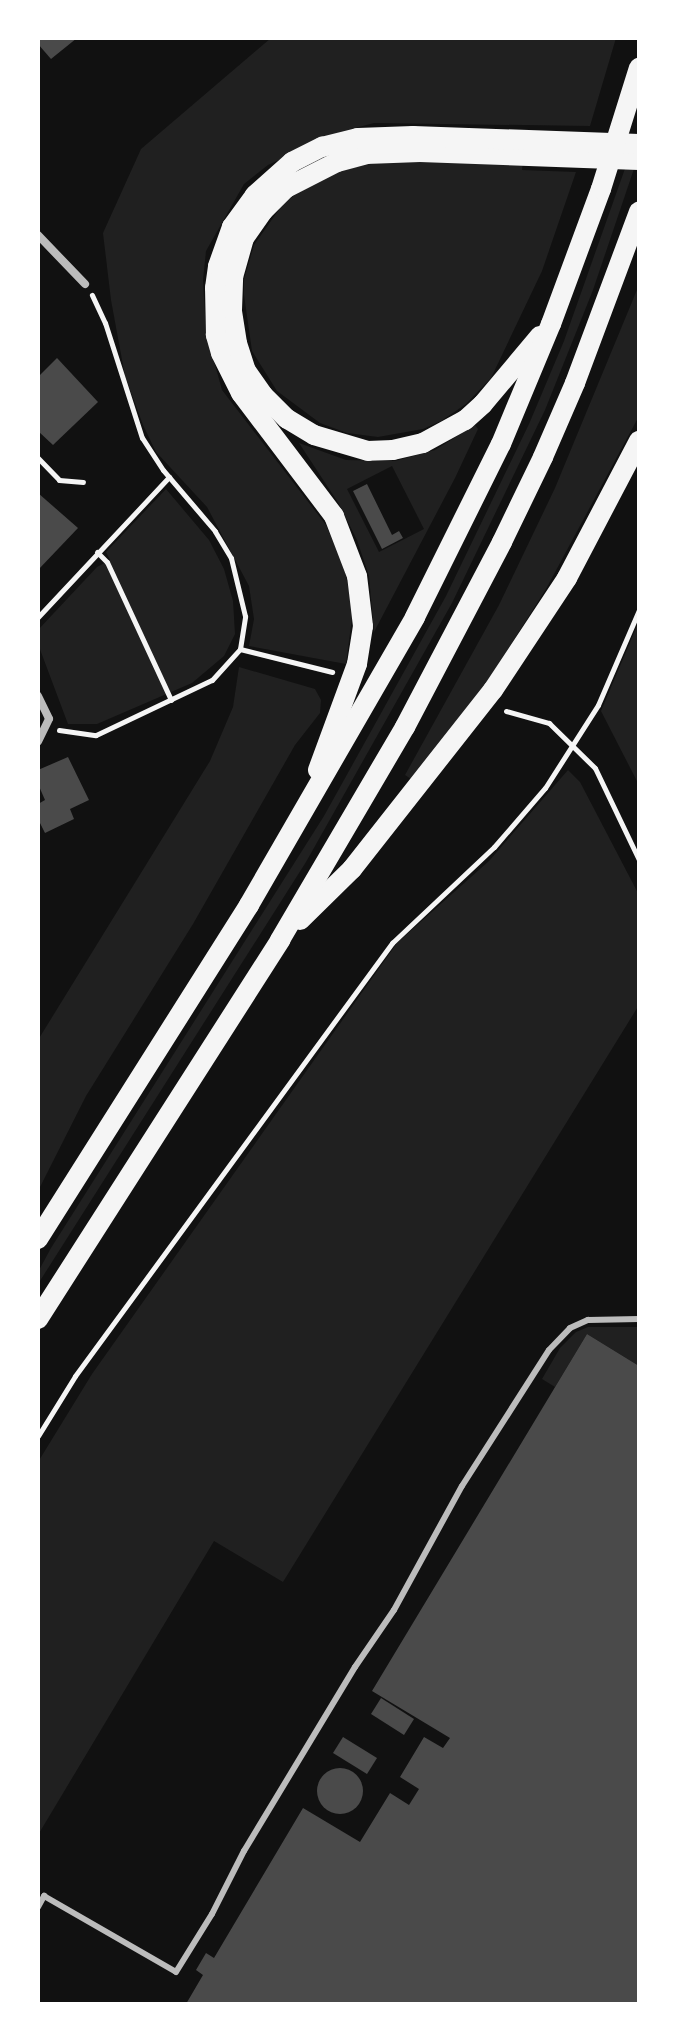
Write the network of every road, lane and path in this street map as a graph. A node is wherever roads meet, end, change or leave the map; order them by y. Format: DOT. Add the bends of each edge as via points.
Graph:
graph roads {
  1 [pos="639,68"];
  2 [pos="639,144"];
  3 [pos="569,149"];
  4 [pos="639,160"];
  5 [pos="639,212"];
  6 [pos="38,235"];
  7 [pos="85,284"];
  8 [pos="551,324"];
  9 [pos="639,441"];
  10 [pos="38,458"];
  11 [pos="169,477"];
  12 [pos="83,482"];
  13 [pos="97,552"];
  14 [pos="639,610"];
  15 [pos="38,617"];
  16 [pos="240,649"];
  17 [pos="283,661"];
  18 [pos="38,696"];
  19 [pos="171,700"];
  20 [pos="537,718"];
  21 [pos="46,728"];
  22 [pos="38,742"];
  23 [pos="573,744"];
  24 [pos="298,823"];
  25 [pos="639,860"];
  26 [pos="280,940"];
  27 [pos="38,1239"];
  28 [pos="38,1319"];
  29 [pos="639,1319"];
  30 [pos="38,1436"];
  31 [pos="38,1907"];
  1 -- 8 [label="highway"];
  2 -- 3 [label="highway"];
  3 -- 4 [label="highway"];
  3 -- 8 [label="highway" via="392,152 337,162 286,188 263,211 244,238 233,277 237,343 246,371 263,395 287,419 314,435 368,451 423,443 465,420"];
  3 -- 24 [label="highway" via="384,135 340,142 307,154 266,183 242,210 224,246 215,312 216,335 229,374 334,516 361,601 357,664"];
  5 -- 26 [label="highway" via="575,383 502,542 405,727"];
  6 -- 7 [label="street"];
  7 -- 11 [label="path" via="105,323 142,438"];
  8 -- 24 [label="highway" via="501,444 428,593"];
  9 -- 26 [label="highway" via="567,578 493,690 352,869"];
  10 -- 12 [label="path" via="59,480"];
  11 -- 13 [label="path"];
  11 -- 16 [label="path" via="231,558 245,616"];
  13 -- 15 [label="path"];
  13 -- 19 [label="path" via="107,562"];
  14 -- 23 [label="path" via="598,705"];
  16 -- 17 [label="path"];
  16 -- 19 [label="path" via="212,680"];
  18 -- 21 [label="street" via="49,719"];
  19 -- 21 [label="path" via="96,735"];
  20 -- 23 [label="path"];
  21 -- 22 [label="street"];
  23 -- 25 [label="path" via="595,768"];
  23 -- 30 [label="path" via="545,788 494,847 392,943 354,992 75,1376"];
  24 -- 27 [label="highway"];
  26 -- 28 [label="highway"];
  29 -- 31 [label="lane" via="588,1320 570,1328 549,1350 462,1486 394,1610 244,1851 176,1972 44,1896"];
}
